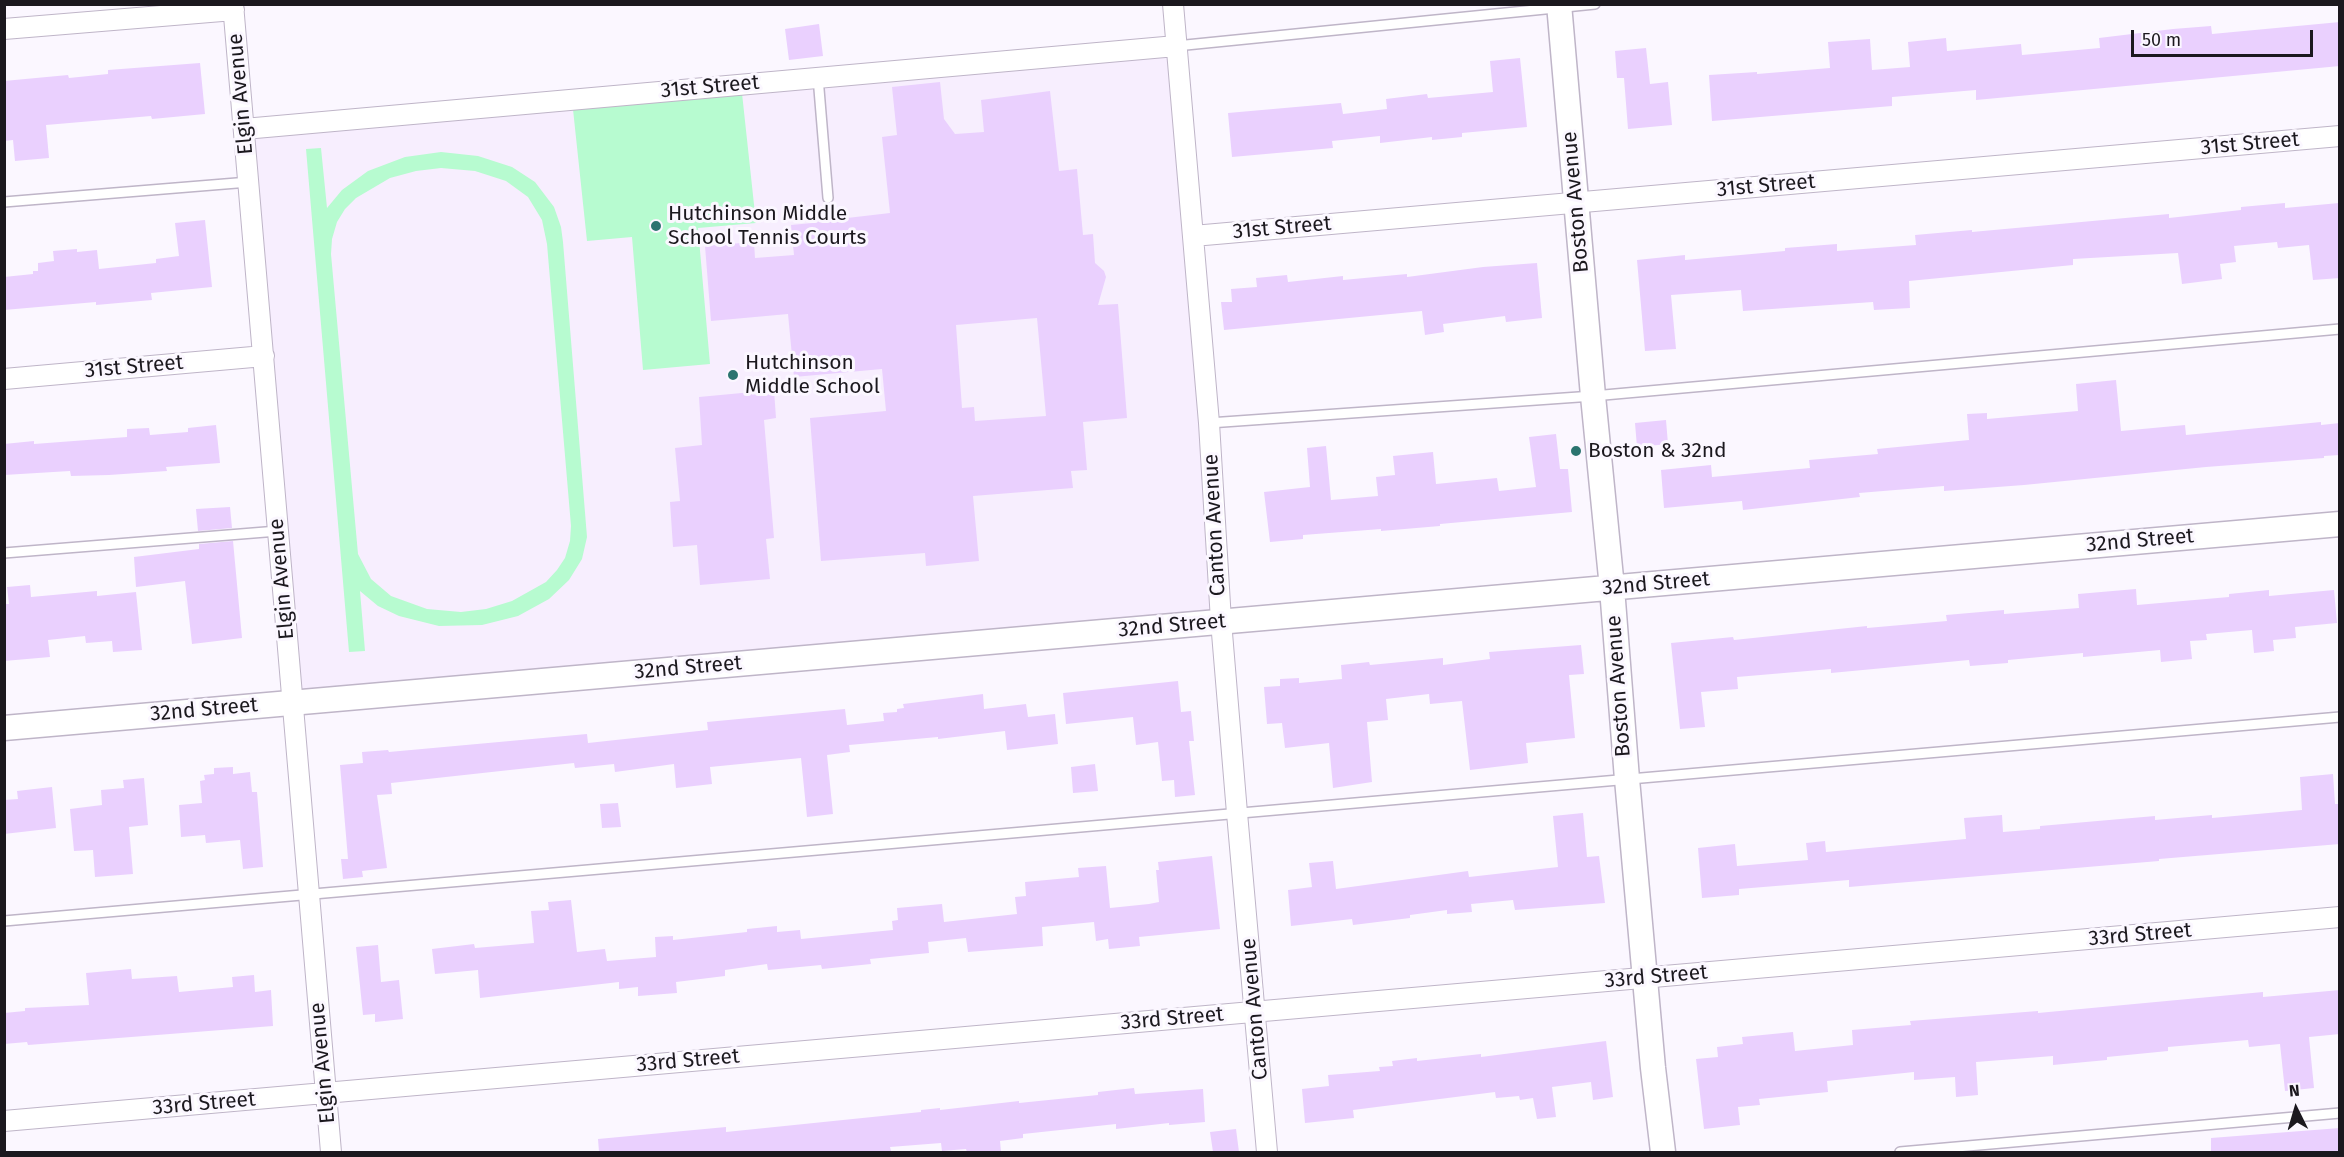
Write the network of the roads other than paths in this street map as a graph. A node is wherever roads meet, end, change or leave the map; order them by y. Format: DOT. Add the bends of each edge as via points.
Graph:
graph roads {
  1 [pos="1173,4"];
  2 [pos="1595,4"];
  3 [pos="1559,6"];
  4 [pos="233,7"];
  5 [pos="4,30"];
  6 [pos="1176,46"];
  7 [pos="818,77"];
  8 [pos="244,129"];
  9 [pos="2340,136"];
  10 [pos="249,182"];
  11 [pos="828,198"];
  12 [pos="4,202"];
  13 [pos="1576,202"];
  14 [pos="1193,236"];
  15 [pos="2340,329"];
  16 [pos="264,356"];
  17 [pos="4,379"];
  18 [pos="1593,396"];
  19 [pos="1209,423"];
  20 [pos="2340,524"];
  21 [pos="278,531"];
  22 [pos="4,553"];
  23 [pos="1612,588"];
  24 [pos="1221,621"];
  25 [pos="291,703"];
  26 [pos="2340,717"];
  27 [pos="4,728"];
  28 [pos="1626,779"];
  29 [pos="1237,813"];
  30 [pos="309,895"];
  31 [pos="2340,917"];
  32 [pos="4,921"];
  33 [pos="1645,978"];
  34 [pos="1256,1012"];
  35 [pos="326,1093"];
  36 [pos="2340,1113"];
  37 [pos="4,1121"];
  38 [pos="331,1152"];
  39 [pos="1267,1152"];
  40 [pos="1663,1152"];
  41 [pos="1900,1152"];
  1 -- 6 [label="street, Canton Avenue"];
  2 -- 3 [label="lane"];
  3 -- 6 [label="lane"];
  3 -- 13 [label="street, Boston Avenue"];
  4 -- 5 [label="street"];
  4 -- 8 [label="street, Elgin Avenue"];
  6 -- 7 [label="street, 31st Street"];
  6 -- 14 [label="street, Canton Avenue"];
  7 -- 8 [label="street, 31st Street"];
  7 -- 11 [label="lane"];
  8 -- 10 [label="street, Elgin Avenue"];
  9 -- 13 [label="street, 31st Street"];
  10 -- 12 [label="lane"];
  10 -- 16 [label="street, Elgin Avenue"];
  13 -- 14 [label="street, 31st Street"];
  13 -- 18 [label="street, Boston Avenue"];
  14 -- 19 [label="street, Canton Avenue"];
  15 -- 18 [label="lane"];
  16 -- 17 [label="street, 31st Street"];
  16 -- 21 [label="street, Elgin Avenue"];
  18 -- 19 [label="lane"];
  18 -- 23 [label="street, Boston Avenue"];
  19 -- 24 [label="street, Canton Avenue"];
  20 -- 23 [label="street, 32nd Street"];
  21 -- 22 [label="lane"];
  21 -- 25 [label="street, Elgin Avenue"];
  23 -- 24 [label="street, 32nd Street"];
  23 -- 28 [label="street, Boston Avenue"];
  24 -- 25 [label="street, 32nd Street"];
  24 -- 29 [label="street, Canton Avenue"];
  25 -- 27 [label="street, 32nd Street"];
  25 -- 30 [label="street, Elgin Avenue"];
  26 -- 28 [label="lane"];
  28 -- 29 [label="lane"];
  28 -- 33 [label="street, Boston Avenue"];
  29 -- 30 [label="lane"];
  29 -- 34 [label="street, Canton Avenue"];
  30 -- 32 [label="lane"];
  30 -- 35 [label="street, Elgin Avenue"];
  31 -- 33 [label="street, 33rd Street"];
  33 -- 34 [label="street, 33rd Street"];
  33 -- 40 [label="street, Boston Avenue"];
  34 -- 35 [label="street, 33rd Street"];
  34 -- 39 [label="street, Canton Avenue"];
  35 -- 37 [label="street, 33rd Street"];
  35 -- 38 [label="street, Elgin Avenue"];
  36 -- 41 [label="lane"];
}
